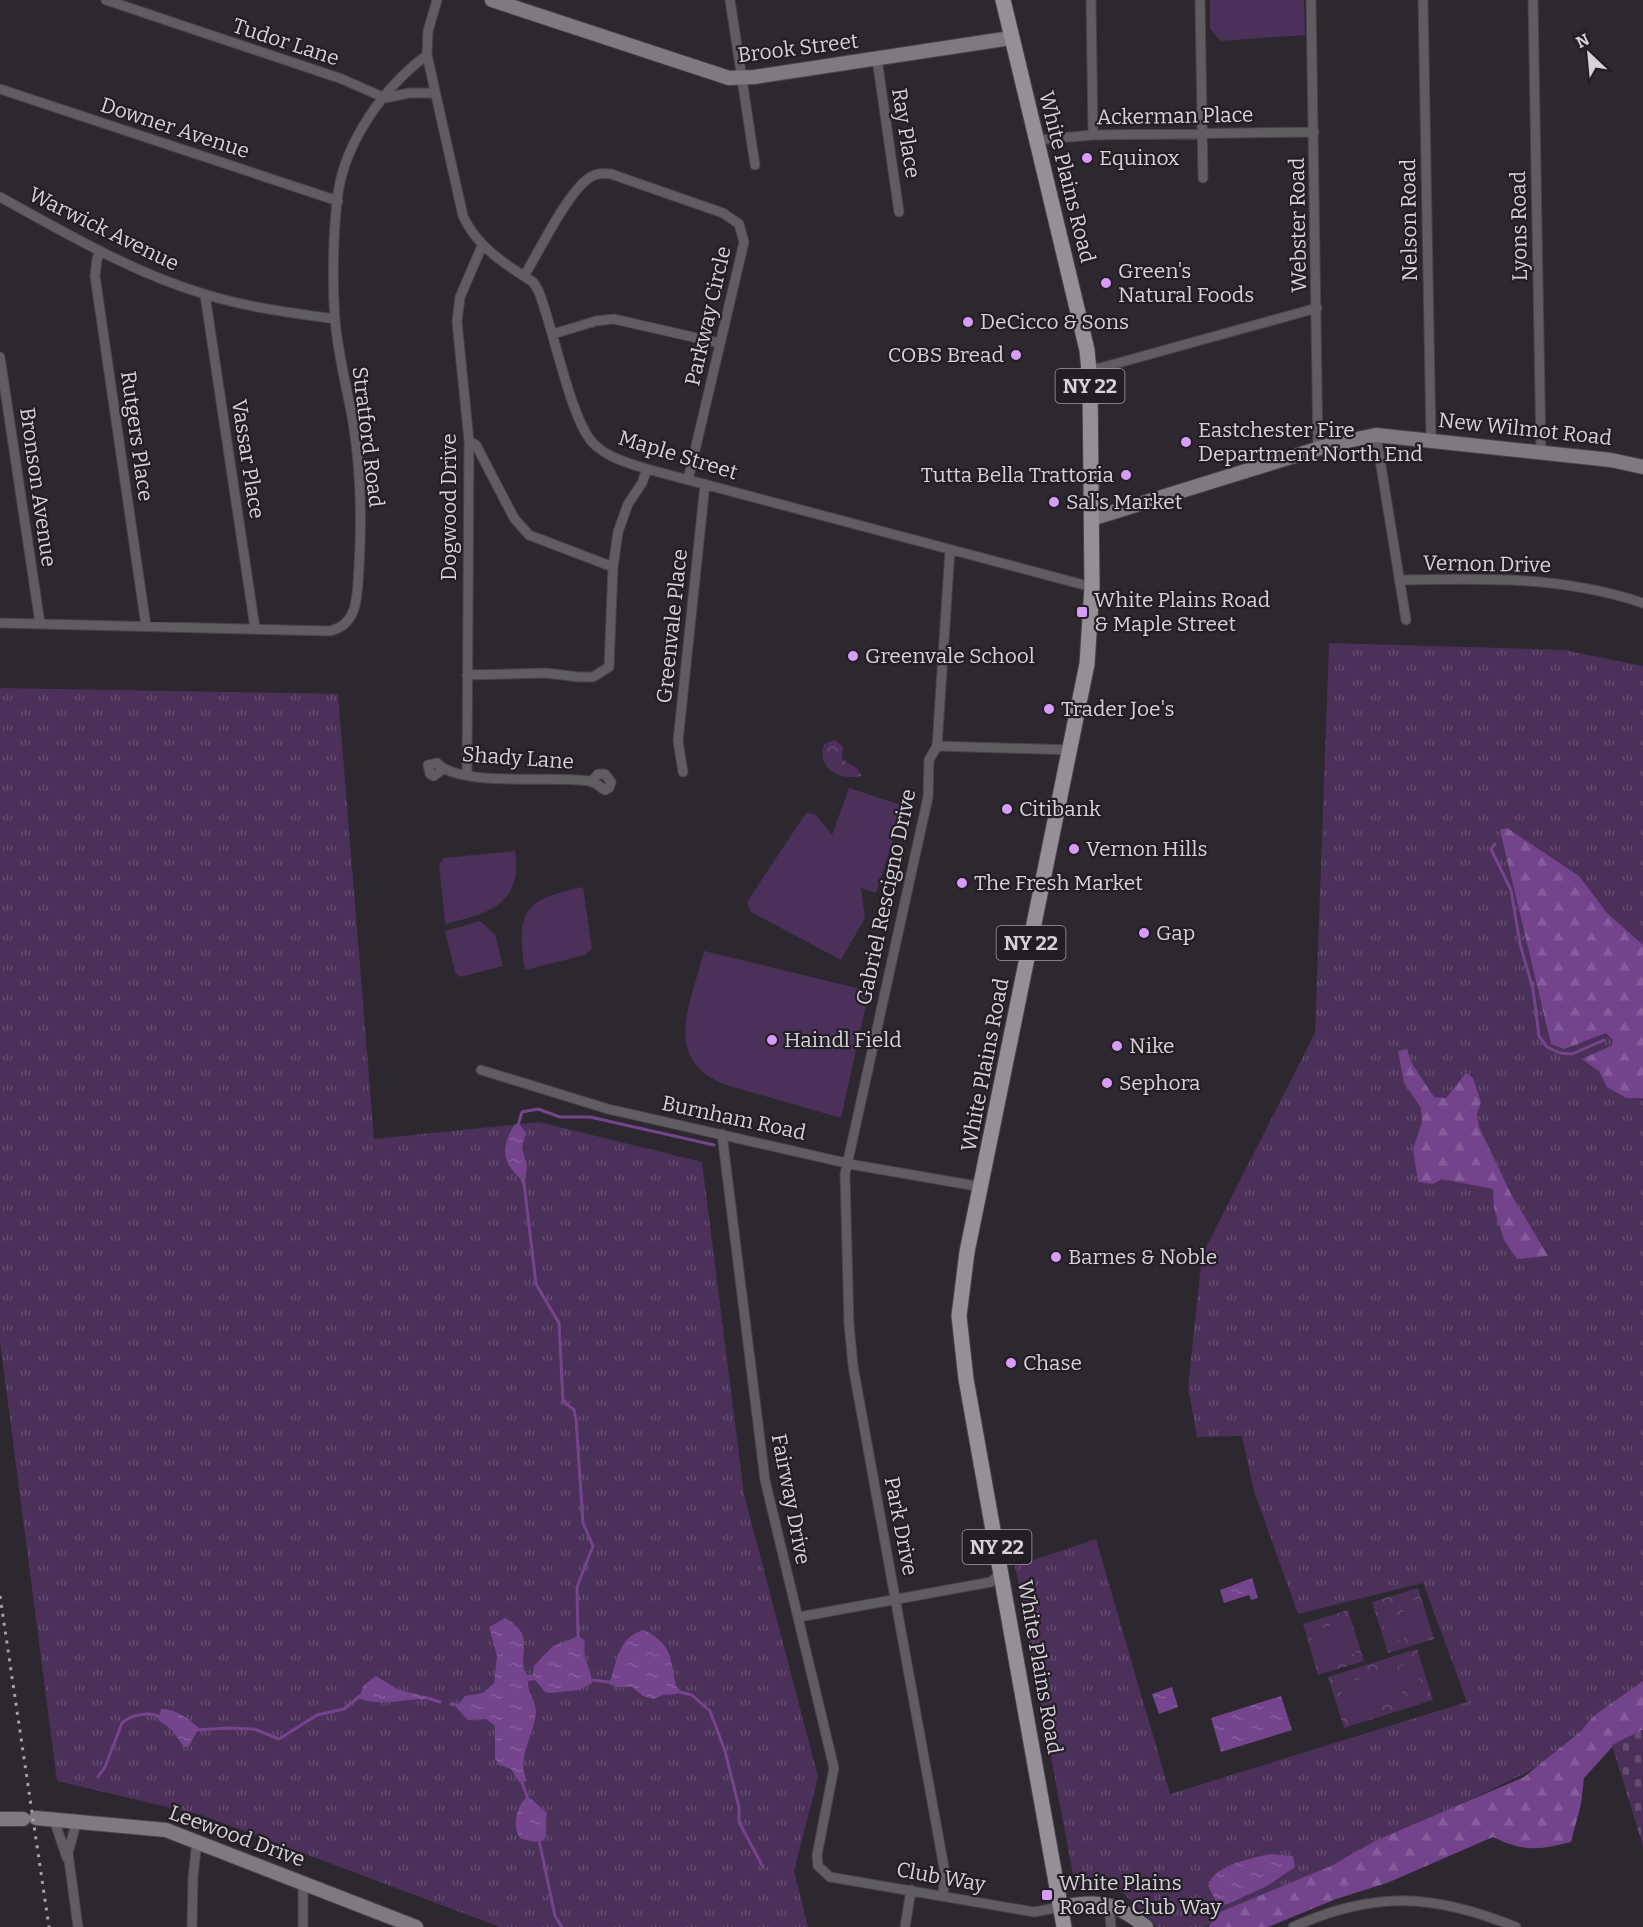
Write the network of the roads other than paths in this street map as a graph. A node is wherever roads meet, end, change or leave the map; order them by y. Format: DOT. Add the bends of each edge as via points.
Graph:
graph roads {
  1 [pos="106,0"];
  2 [pos="437,0"];
  3 [pos="730,0"];
  4 [pos="1003,0"];
  5 [pos="1091,0"];
  6 [pos="1200,0"];
  7 [pos="1311,0"];
  8 [pos="1423,0"];
  9 [pos="1533,0"];
  10 [pos="500,1"];
  11 [pos="1011,38"];
  12 [pos="427,55"];
  13 [pos="877,59"];
  14 [pos="742,78"];
  15 [pos="0,89"];
  16 [pos="434,93"];
  17 [pos="385,98"];
  18 [pos="1314,132"];
  19 [pos="1203,133"];
  20 [pos="1093,135"];
  21 [pos="1037,140"];
  22 [pos="755,165"];
  23 [pos="1203,178"];
  24 [pos="0,197"];
  25 [pos="338,201"];
  26 [pos="899,212"];
  27 [pos="482,246"];
  28 [pos="101,252"];
  29 [pos="524,276"];
  30 [pos="205,295"];
  31 [pos="1317,308"];
  32 [pos="335,319"];
  33 [pos="553,334"];
  34 [pos="720,344"];
  35 [pos="0,357"];
  36 [pos="1090,368"];
  37 [pos="1376,435"];
  38 [pos="1431,440"];
  39 [pos="469,441"];
  40 [pos="1318,450"];
  41 [pos="1541,452"];
  42 [pos="1643,467"];
  43 [pos="647,469"];
  44 [pos="688,480"];
  45 [pos="705,484"];
  46 [pos="1091,519"];
  47 [pos="950,550"];
  48 [pos="613,567"];
  49 [pos="1399,580"];
  50 [pos="1092,587"];
  51 [pos="1643,603"];
  52 [pos="1406,620"];
  53 [pos="0,622"];
  54 [pos="40,623"];
  55 [pos="146,626"];
  56 [pos="255,628"];
  57 [pos="467,675"];
  58 [pos="937,746"];
  59 [pos="1072,750"];
  60 [pos="442,769"];
  61 [pos="683,772"];
  62 [pos="467,774"];
  63 [pos="592,781"];
  64 [pos="481,1070"];
  65 [pos="722,1134"];
  66 [pos="847,1162"];
  67 [pos="982,1187"];
  68 [pos="1002,1572"];
  69 [pos="897,1599"];
  70 [pos="799,1617"];
  71 [pos="53,1817"];
  72 [pos="1,1820"];
  73 [pos="77,1820"];
  74 [pos="197,1841"];
  75 [pos="69,1864"];
  76 [pos="818,1866"];
  77 [pos="303,1883"];
  78 [pos="911,1890"];
  79 [pos="943,1895"];
  80 [pos="1108,1905"];
  81 [pos="1061,1906"];
  82 [pos="78,1927"];
  83 [pos="192,1927"];
  84 [pos="303,1927"];
  85 [pos="416,1927"];
  86 [pos="905,1927"];
  87 [pos="1064,1927"];
  88 [pos="1111,1927"];
  89 [pos="1146,1927"];
  90 [pos="1293,1927"];
  91 [pos="1516,1927"];
  1 -- 17 [label="street, Tudor Lane" via="342,79"];
  2 -- 12 [label="street, Maple Street" via="428,31"];
  3 -- 14 [label="street"];
  4 -- 11 [label="main road, White Plains Road / NY 22"];
  5 -- 20 [label="street"];
  6 -- 19 [label="street"];
  7 -- 18 [label="street, Webster Road"];
  8 -- 38 [label="street, Nelson Road"];
  9 -- 41 [label="street, Lyons Road"];
  10 -- 14 [label="street, Brook Street" via="719,76"];
  11 -- 13 [label="street, Brook Street"];
  11 -- 21 [label="main road, White Plains Road / NY 22"];
  12 -- 16 [label="street, Maple Street"];
  12 -- 17 [label="street, Stratford Road"];
  13 -- 14 [label="street, Brook Street"];
  13 -- 26 [label="street, Ray Place"];
  14 -- 22 [label="street"];
  15 -- 25 [label="street, Downer Avenue"];
  16 -- 17 [label="street"];
  16 -- 27 [label="street, Maple Street" via="463,216"];
  17 -- 25 [label="street, Stratford Road" via="348,157"];
  18 -- 19 [label="street, Ackerman Place"];
  18 -- 31 [label="street, Webster Road"];
  19 -- 20 [label="street, Ackerman Place"];
  19 -- 23 [label="street"];
  20 -- 21 [label="street, Ackerman Place"];
  21 -- 36 [label="main road, White Plains Road / NY 22"];
  24 -- 28 [label="street, Warwick Avenue"];
  25 -- 32 [label="street, Stratford Road"];
  27 -- 29 [label="street, Maple Street"];
  27 -- 39 [label="street, Dogwood Drive" via="460,297 458,316"];
  28 -- 30 [label="street, Warwick Avenue"];
  28 -- 55 [label="street, Rutgers Place" via="95,276"];
  29 -- 33 [label="street, Maple Street" via="538,290"];
  29 -- 34 [label="street, Parkway Circle" via="570,199 590,177 611,174 723,213 743,230 744,242"];
  30 -- 32 [label="street, Warwick Avenue"];
  30 -- 56 [label="street, Vassar Place"];
  31 -- 36 [label="street"];
  31 -- 40 [label="street, Webster Road"];
  32 -- 56 [label="street, Stratford Road" via="361,492 356,603 349,620 339,629"];
  33 -- 34 [label="street" via="614,319"];
  33 -- 43 [label="street, Maple Street" via="579,419 590,440 609,455"];
  34 -- 44 [label="street, Parkway Circle"];
  35 -- 54 [label="street, Bronson Avenue"];
  36 -- 46 [label="main road, White Plains Road / NY 22"];
  37 -- 38 [label="street, New Wilmot Road"];
  37 -- 40 [label="street, New Wilmot Road"];
  37 -- 49 [label="street"];
  38 -- 41 [label="street, New Wilmot Road"];
  39 -- 48 [label="street" via="476,445 514,518 529,535"];
  39 -- 57 [label="street, Dogwood Drive"];
  40 -- 46 [label="street, New Wilmot Road"];
  41 -- 42 [label="street, New Wilmot Road"];
  43 -- 44 [label="street, Maple Street"];
  43 -- 48 [label="street" via="621,520"];
  44 -- 45 [label="street, Maple Street"];
  45 -- 47 [label="street, Maple Street"];
  45 -- 61 [label="street, Greenvale Place" via="678,741"];
  46 -- 50 [label="main road, White Plains Road / NY 22"];
  47 -- 50 [label="street, Maple Street"];
  47 -- 58 [label="street, Gabriel Rescigno Drive"];
  48 -- 57 [label="street" via="610,661 603,673 579,677 546,673"];
  49 -- 51 [label="street, Vernon Drive" via="1539,580 1594,589"];
  49 -- 52 [label="street"];
  50 -- 59 [label="main road, White Plains Road / NY 22" via="1089,652"];
  53 -- 54 [label="street, Stratford Road"];
  54 -- 55 [label="street, Stratford Road"];
  55 -- 56 [label="street, Stratford Road"];
  57 -- 62 [label="street, Dogwood Drive"];
  58 -- 59 [label="street"];
  58 -- 66 [label="street, Gabriel Rescigno Drive" via="929,760 928,797"];
  59 -- 67 [label="main road, White Plains Road / NY 22"];
  60 -- 62 [label="street, Shady Lane"];
  62 -- 63 [label="street, Shady Lane" via="527,781"];
  64 -- 65 [label="street, Burnham Road" via="608,1109"];
  65 -- 66 [label="street, Burnham Road"];
  65 -- 70 [label="street, Fairway Drive" via="765,1480"];
  66 -- 67 [label="street, Burnham Road"];
  66 -- 69 [label="street, Park Drive" via="844,1185 853,1366"];
  67 -- 68 [label="main road, White Plains Road / NY 22" via="960,1294 960,1337"];
  68 -- 69 [label="street" via="991,1582"];
  68 -- 81 [label="main road, White Plains Road / NY 22"];
  69 -- 70 [label="street"];
  69 -- 79 [label="street, Park Drive" via="945,1873"];
  70 -- 76 [label="street, Fairway Drive" via="834,1768"];
  71 -- 72 [label="street, Leewood Drive"];
  71 -- 73 [label="street, Leewood Drive"];
  71 -- 75 [label="street"];
  73 -- 74 [label="street, Leewood Drive" via="155,1828"];
  73 -- 75 [label="street" via="69,1841"];
  74 -- 77 [label="street, Leewood Drive"];
  74 -- 83 [label="street"];
  75 -- 82 [label="street"];
  76 -- 78 [label="street, Club Way" via="830,1876"];
  77 -- 84 [label="street"];
  77 -- 85 [label="street, Leewood Drive"];
  78 -- 79 [label="street, Club Way"];
  78 -- 86 [label="street"];
  79 -- 81 [label="street, Club Way" via="1034,1912"];
  80 -- 81 [label="street"];
  80 -- 88 [label="street"];
  80 -- 89 [label="street" via="1126,1911"];
  81 -- 87 [label="main road, White Plains Road / NY 22"];
  90 -- 91 [label="street" via="1353,1907 1413,1899 1456,1906"];
}
